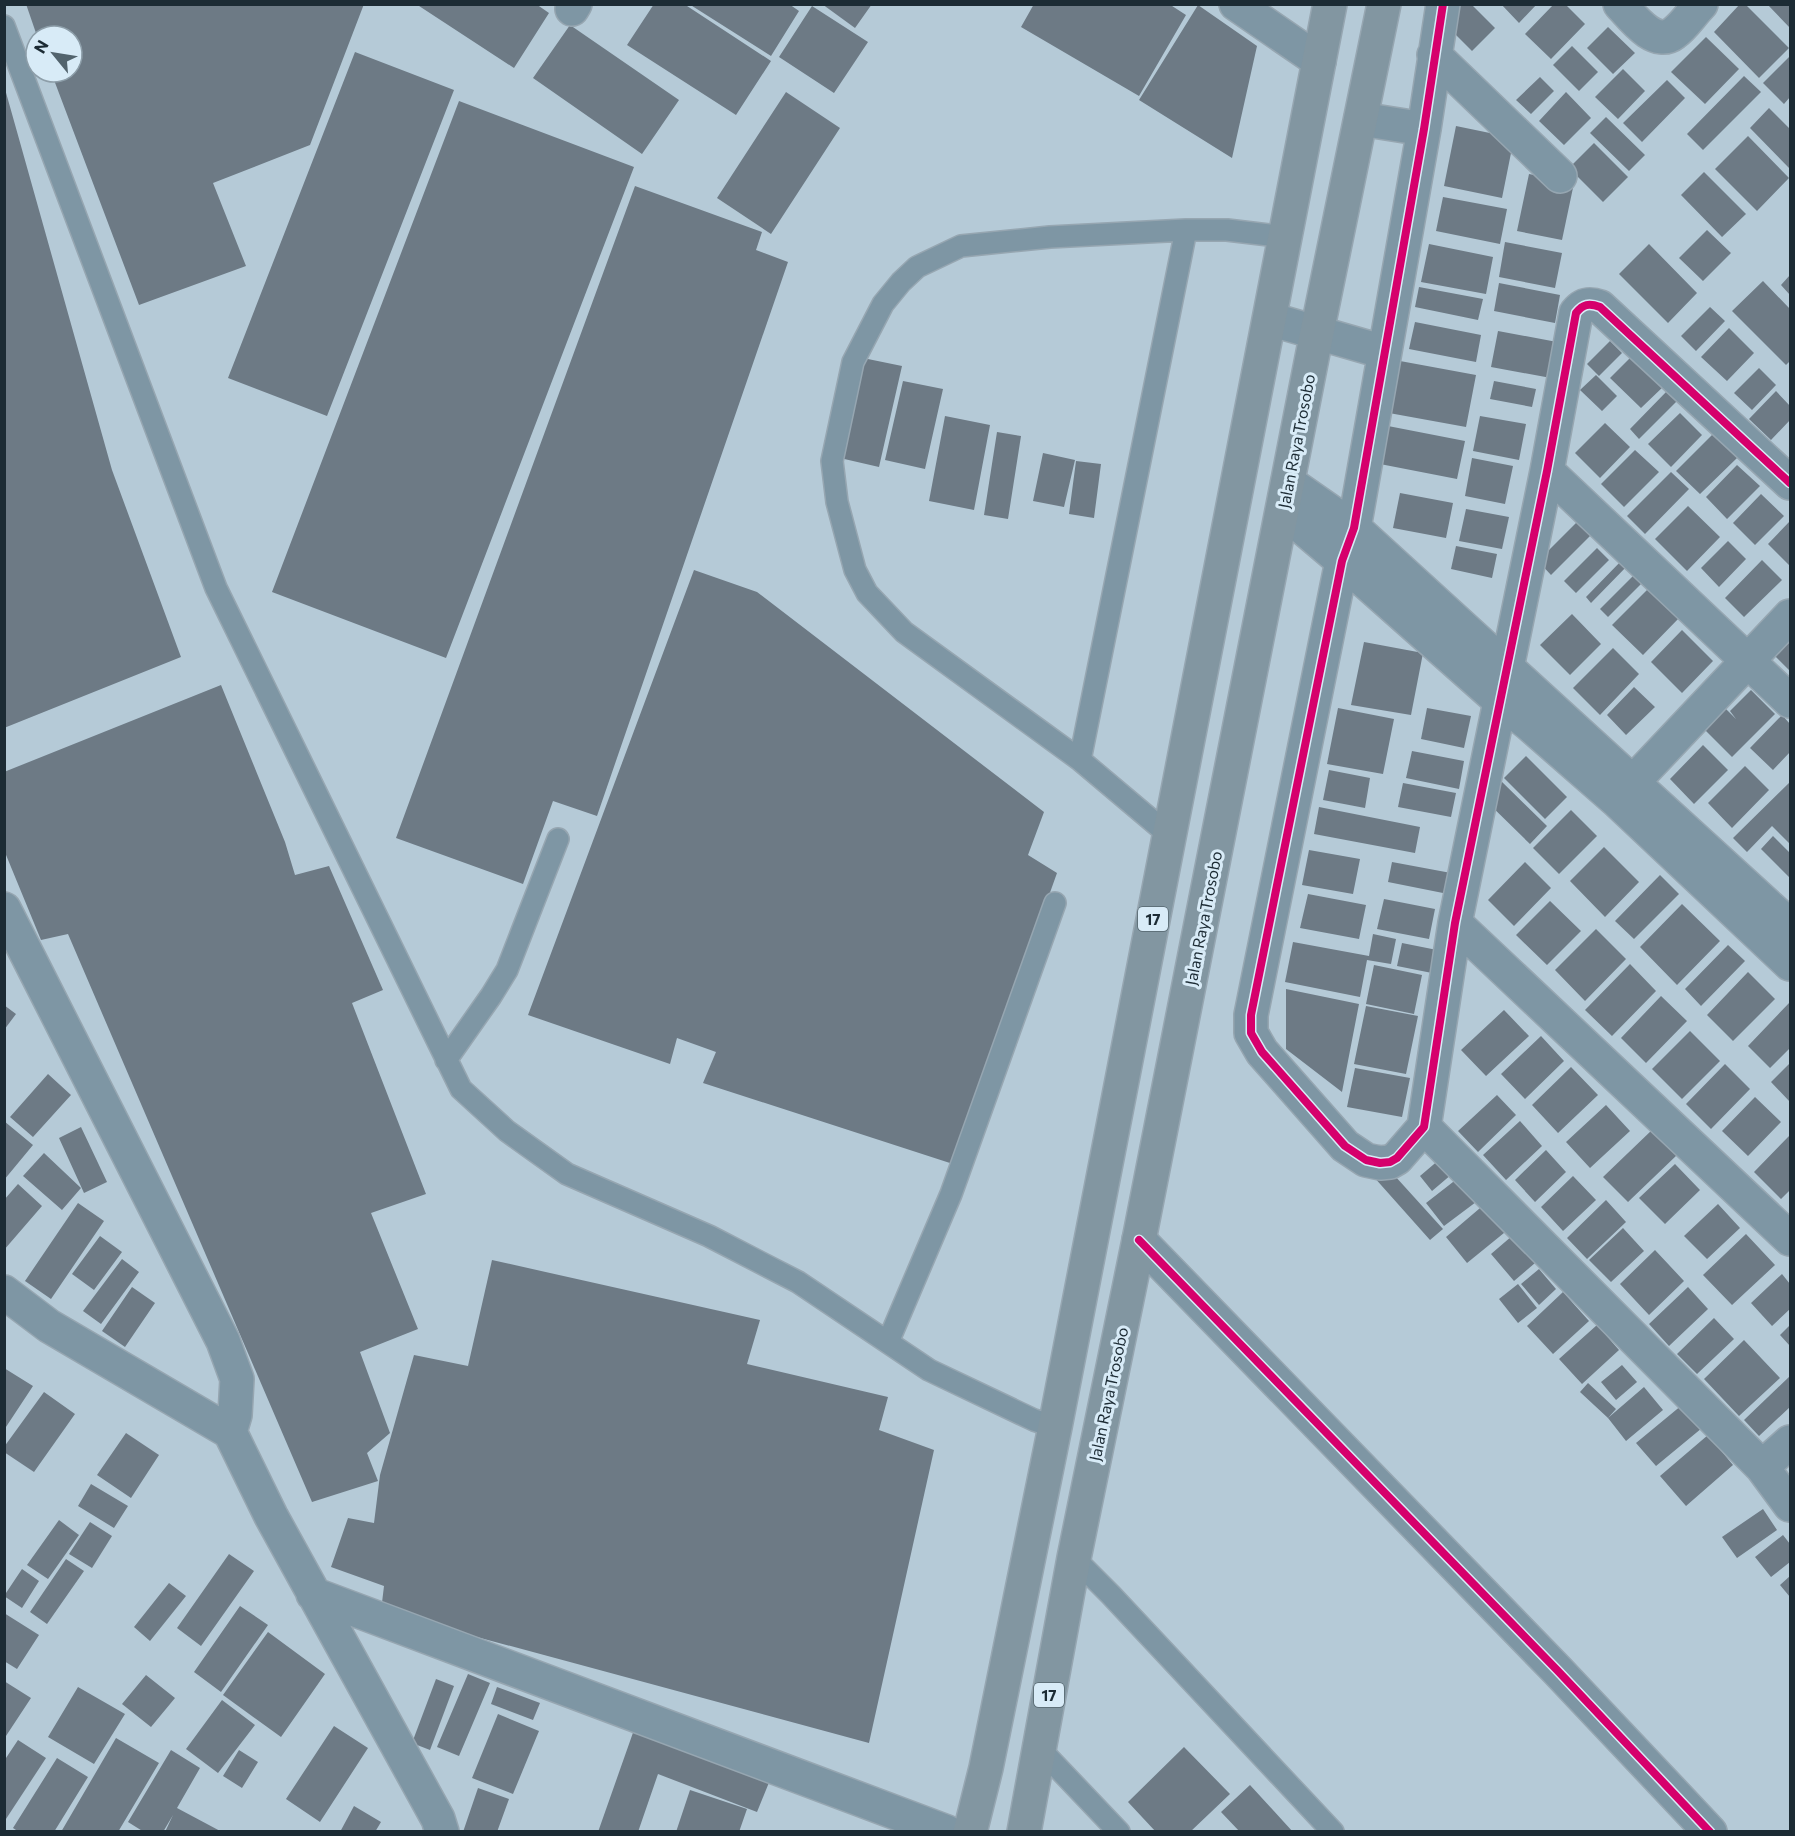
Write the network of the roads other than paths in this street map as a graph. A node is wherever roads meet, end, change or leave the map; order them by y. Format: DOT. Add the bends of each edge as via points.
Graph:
graph roads {
  1 [pos="1236,4"];
  2 [pos="1330,4"];
  3 [pos="1384,4"];
  4 [pos="1443,4"];
  5 [pos="1620,4"];
  6 [pos="1701,4"];
  7 [pos="4,26"];
  8 [pos="1434,55"];
  9 [pos="1319,61"];
  10 [pos="1361,119"];
  11 [pos="1424,129"];
  12 [pos="1560,176"];
  13 [pos="1186,230"];
  14 [pos="1285,237"];
  15 [pos="1270,319"];
  16 [pos="1317,332"];
  17 [pos="1384,352"];
  18 [pos="1547,471"];
  19 [pos="1791,483"];
  20 [pos="1286,497"];
  21 [pos="1354,528"];
  22 [pos="1342,561"];
  23 [pos="1791,616"];
  24 [pos="1749,660"];
  25 [pos="1507,668"];
  26 [pos="1500,701"];
  27 [pos="1791,701"];
  28 [pos="1080,760"];
  29 [pos="1624,791"];
  30 [pos="1169,835"];
  31 [pos="558,839"];
  32 [pos="1055,903"];
  33 [pos="4,909"];
  34 [pos="1455,923"];
  35 [pos="1791,926"];
  36 [pos="1791,964"];
  37 [pos="446,1060"];
  38 [pos="1424,1127"];
  39 [pos="1791,1239"];
  40 [pos="1139,1240"];
  41 [pos="4,1292"];
  42 [pos="888,1342"];
  43 [pos="1055,1427"];
  44 [pos="230,1432"];
  45 [pos="1791,1442"];
  46 [pos="1762,1467"];
  47 [pos="1791,1505"];
  48 [pos="1074,1558"];
  49 [pos="313,1594"];
  50 [pos="1039,1748"];
  51 [pos="442,1832"];
  52 [pos="947,1832"];
  53 [pos="970,1832"];
  54 [pos="1024,1832"];
  55 [pos="1119,1832"];
  56 [pos="1333,1832"];
  57 [pos="1710,1832"];
  1 -- 9 [label="street"];
  2 -- 9 [label="highway, 17"];
  3 -- 10 [label="highway, Jalan Raya Trosobo / 17"];
  4 -- 8 [label="street"];
  5 -- 6 [label="street" via="1641,26 1663,37 1673,34"];
  7 -- 37 [label="lane" via="216,588"];
  8 -- 11 [label="street"];
  8 -- 12 [label="street"];
  9 -- 14 [label="highway, 17"];
  10 -- 11 [label="street"];
  10 -- 16 [label="highway, Jalan Raya Trosobo / 17"];
  11 -- 17 [label="street"];
  13 -- 14 [label="lane"];
  13 -- 28 [label="lane"];
  13 -- 28 [label="lane" via="962,246 917,267 883,304 853,362 832,461 837,502 855,570 867,593 904,632"];
  14 -- 15 [label="highway, 17"];
  15 -- 16 [label="street"];
  15 -- 30 [label="highway, 17"];
  16 -- 17 [label="street"];
  16 -- 20 [label="highway, Jalan Raya Trosobo / 17"];
  17 -- 21 [label="street"];
  18 -- 19 [label="street" via="1576,313 1587,304 1600,307"];
  18 -- 24 [label="street"];
  18 -- 25 [label="street"];
  20 -- 21 [label="street"];
  20 -- 22 [label="street"];
  20 -- 40 [label="highway, Jalan Raya Trosobo / 17"];
  21 -- 22 [label="street"];
  21 -- 25 [label="street"];
  22 -- 26 [label="street"];
  22 -- 38 [label="street" via="1253,1003 1251,1033 1262,1052 1345,1146 1366,1160 1390,1162"];
  23 -- 24 [label="street"];
  24 -- 27 [label="street"];
  24 -- 29 [label="street"];
  25 -- 26 [label="street"];
  25 -- 29 [label="street"];
  26 -- 29 [label="street"];
  26 -- 34 [label="street"];
  28 -- 30 [label="lane"];
  29 -- 35 [label="street"];
  29 -- 36 [label="street"];
  30 -- 43 [label="highway, 17"];
  31 -- 37 [label="lane" via="507,970"];
  32 -- 42 [label="lane" via="951,1194"];
  33 -- 44 [label="street" via="223,1341 237,1379"];
  34 -- 38 [label="street"];
  34 -- 39 [label="street"];
  37 -- 42 [label="lane" via="461,1089 507,1131 567,1174 709,1236 798,1282"];
  38 -- 46 [label="street"];
  40 -- 48 [label="highway, Jalan Raya Trosobo / 17"];
  40 -- 57 [label="street"];
  41 -- 44 [label="street" via="49,1326"];
  42 -- 43 [label="lane" via="928,1370"];
  43 -- 53 [label="highway, 17"];
  44 -- 49 [label="street"];
  45 -- 46 [label="street"];
  46 -- 47 [label="street"];
  48 -- 50 [label="highway, Jalan Raya Trosobo / 17"];
  48 -- 56 [label="lane"];
  49 -- 51 [label="street"];
  49 -- 52 [label="street"];
  50 -- 54 [label="highway, Jalan Raya Trosobo / 17"];
  50 -- 55 [label="lane"];
}
